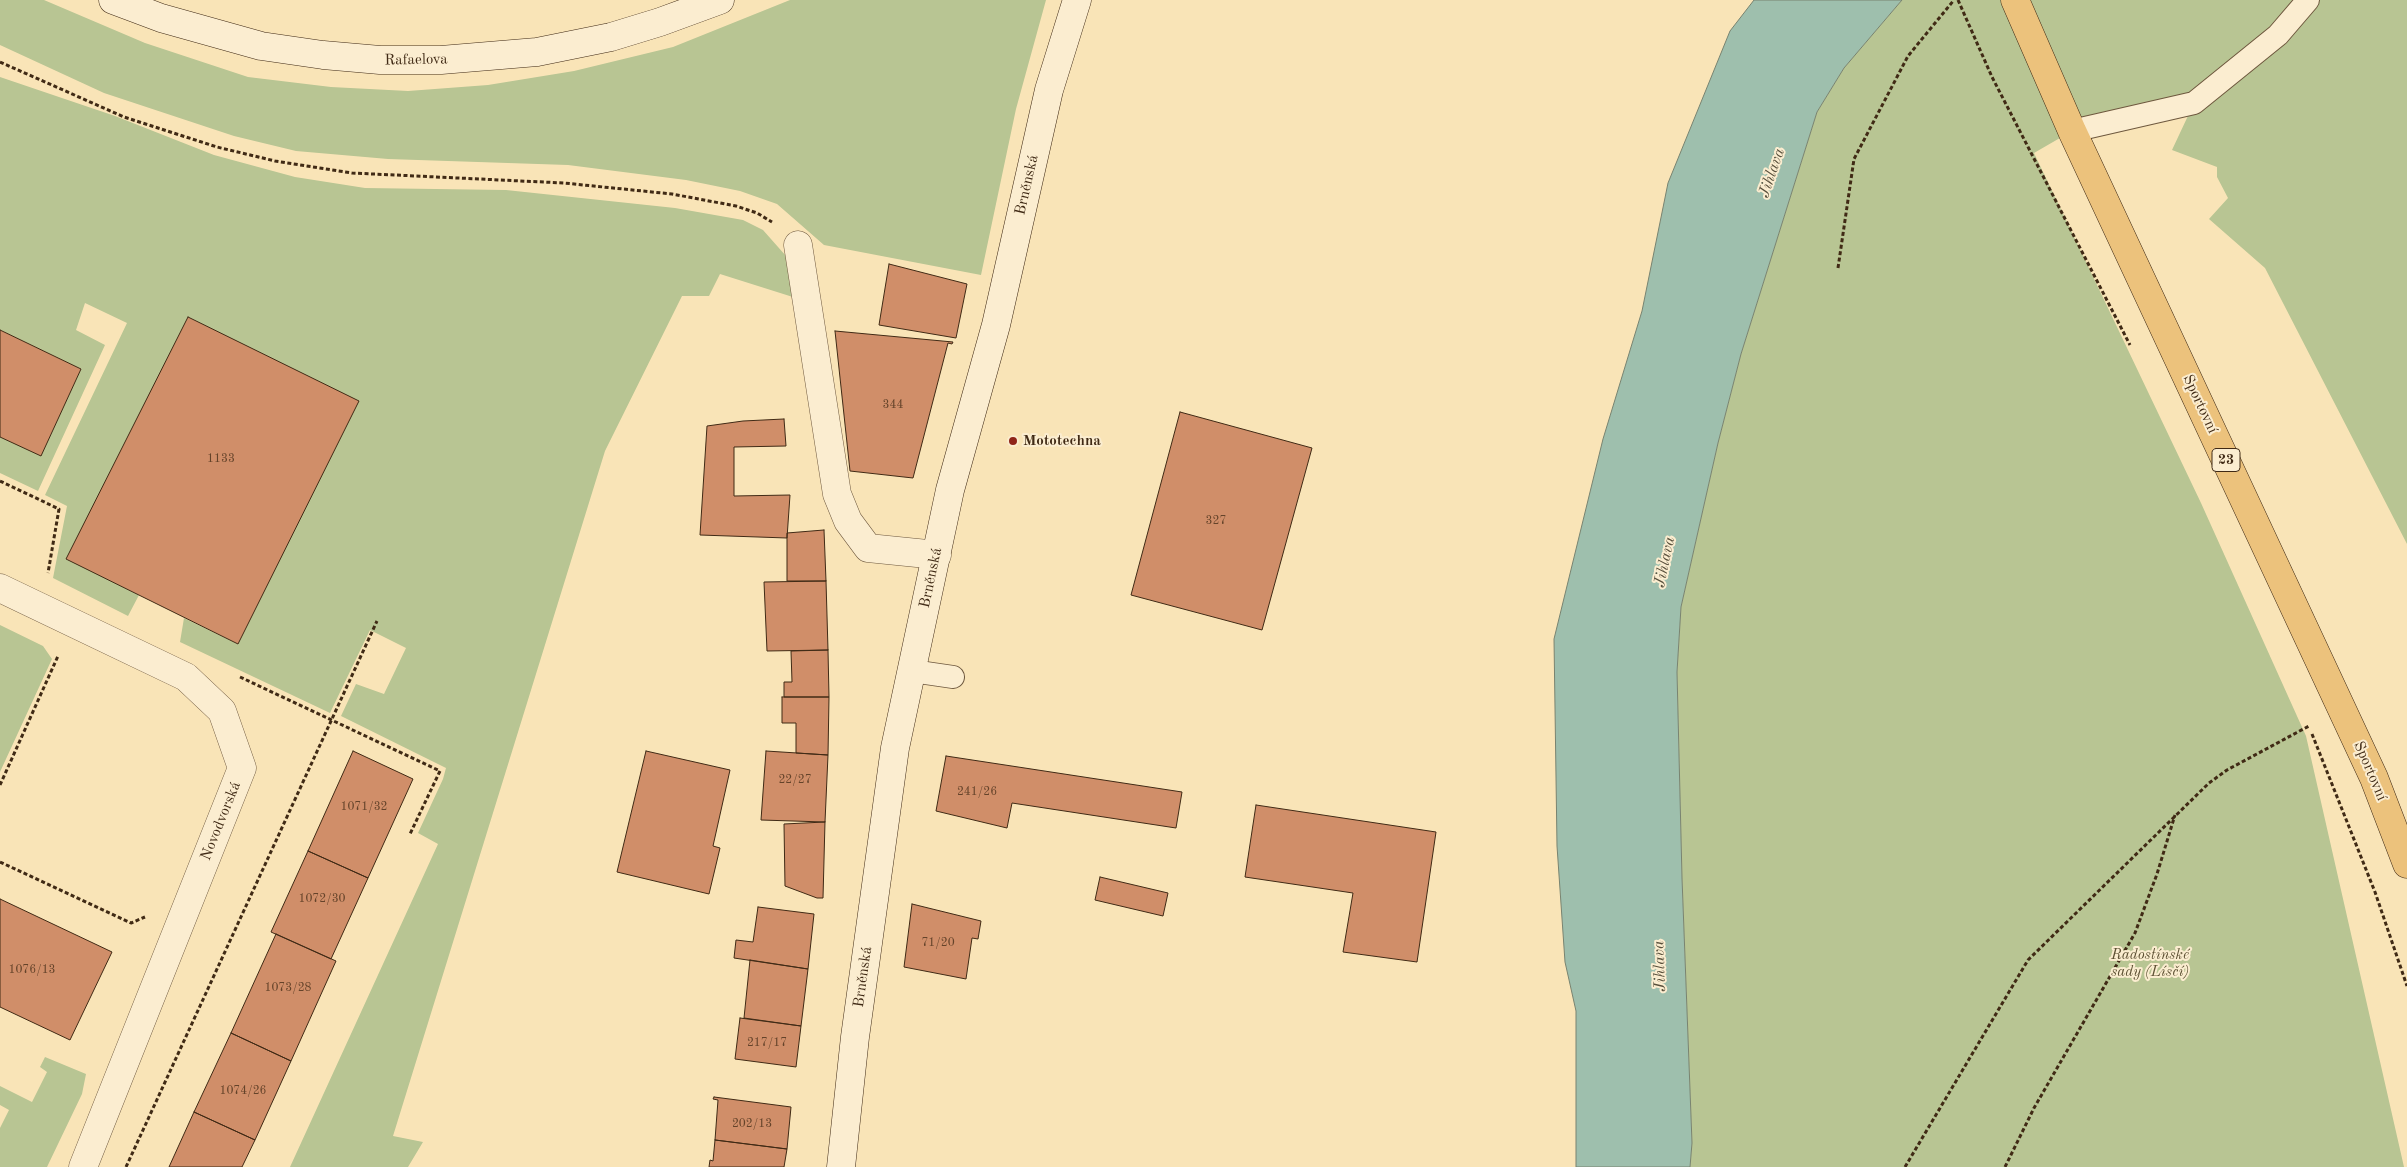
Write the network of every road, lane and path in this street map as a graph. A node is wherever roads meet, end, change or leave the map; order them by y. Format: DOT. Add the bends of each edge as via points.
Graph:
graph roads {
  1 [pos="114,0"];
  2 [pos="720,0"];
  3 [pos="1077,0"];
  4 [pos="1956,0"];
  5 [pos="2015,0"];
  6 [pos="2308,0"];
  7 [pos="0,62"];
  8 [pos="2072,130"];
  9 [pos="798,245"];
  10 [pos="1838,268"];
  11 [pos="2133,350"];
  12 [pos="937,555"];
  13 [pos="0,588"];
  14 [pos="377,621"];
  15 [pos="55,646"];
  16 [pos="58,656"];
  17 [pos="66,657"];
  18 [pos="912,671"];
  19 [pos="952,677"];
  20 [pos="2304,717"];
  21 [pos="2309,726"];
  22 [pos="0,785"];
  23 [pos="2175,814"];
  24 [pos="0,862"];
  25 [pos="2407,864"];
  26 [pos="149,916"];
  27 [pos="2407,986"];
  28 [pos="83,1167"];
  29 [pos="126,1167"];
  30 [pos="841,1167"];
  31 [pos="1905,1167"];
  32 [pos="2005,1167"];
  1 -- 2 [label="street, Rafaelova" via="188,26 261,46 323,55 441,60 537,52 611,37"];
  3 -- 12 [label="street, Brněnská" via="1049,90 996,325 950,490"];
  4 -- 10 [label="path" via="1908,56 1854,159"];
  4 -- 11 [label="path" via="1992,77"];
  5 -- 8 [label="main road, Sportovní / 23"];
  6 -- 8 [label="lane" via="2278,34 2194,103"];
  7 -- 9 [label="path" via="124,117 217,147 275,161 352,173 564,182 710,200 757,213 776,224"];
  8 -- 25 [label="main road, Sportovní / 23" via="2363,752"];
  9 -- 12 [label="street" via="836,494 848,521 868,548"];
  12 -- 18 [label="street, Brněnská"];
  13 -- 28 [label="street, Novodvorská" via="186,677 222,711 242,768"];
  14 -- 29 [label="path"];
  15 -- 16 [label="path"];
  16 -- 17 [label="path"];
  16 -- 22 [label="path"];
  18 -- 19 [label="lane"];
  18 -- 30 [label="street, Brněnská" via="888,792"];
  20 -- 21 [label="path"];
  21 -- 23 [label="path" via="2228,770"];
  21 -- 27 [label="path" via="2375,892"];
  23 -- 31 [label="path" via="2028,960"];
  23 -- 32 [label="path" via="2135,933 2034,1108"];
  24 -- 26 [label="path" via="131,923"];
}
